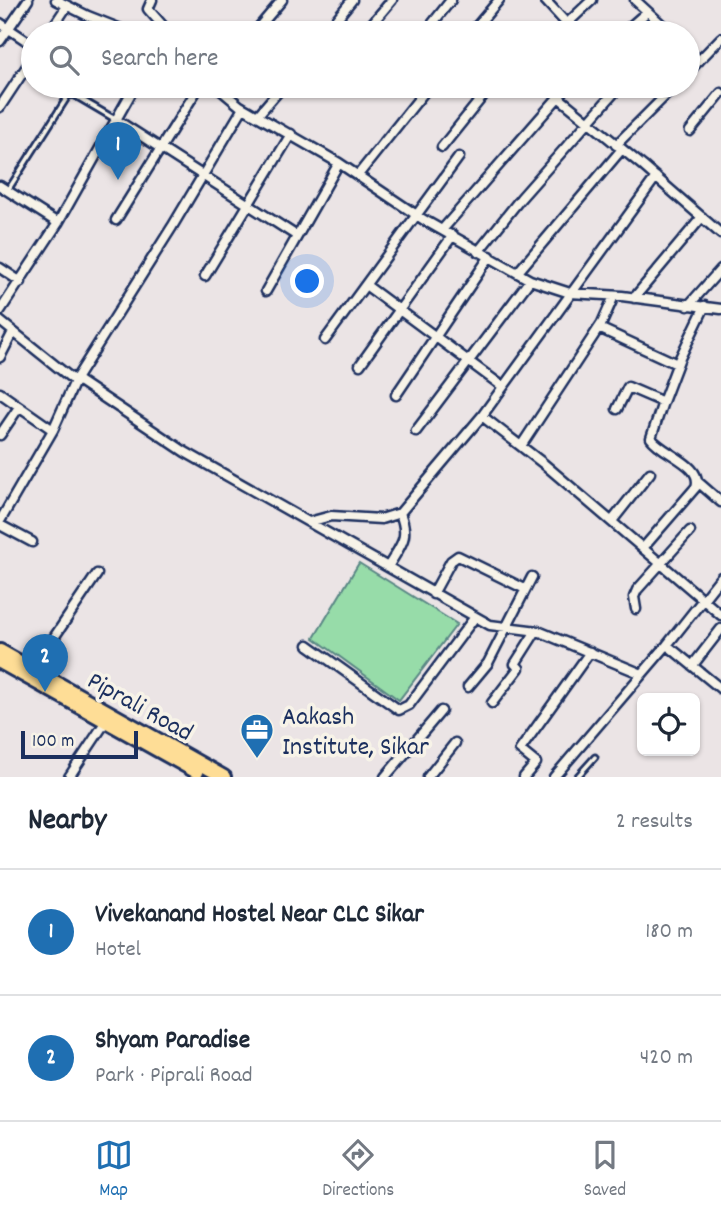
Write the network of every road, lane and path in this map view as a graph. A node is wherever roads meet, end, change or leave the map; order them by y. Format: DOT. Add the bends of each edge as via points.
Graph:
graph roads {
  1 [pos="28,0"];
  2 [pos="56,0"];
  3 [pos="152,0"];
  4 [pos="282,0"];
  5 [pos="352,0"];
  6 [pos="392,0"];
  7 [pos="451,0"];
  8 [pos="499,0"];
  9 [pos="545,0"];
  10 [pos="592,0"];
  11 [pos="635,0"];
  12 [pos="67,6"];
  13 [pos="647,12"];
  14 [pos="57,21"];
  15 [pos="103,21"];
  16 [pos="159,21"];
  17 [pos="264,21"];
  18 [pos="335,21"];
  19 [pos="374,21"];
  20 [pos="434,21"];
  21 [pos="481,21"];
  22 [pos="564,21"];
  23 [pos="570,21"];
  24 [pos="637,21"];
  25 [pos="656,21"];
  26 [pos="0,23"];
  27 [pos="8,28"];
  28 [pos="21,37"];
  29 [pos="721,38"];
  30 [pos="0,41"];
  31 [pos="700,60"];
  32 [pos="21,75"];
  33 [pos="721,93"];
  34 [pos="67,98"];
  35 [pos="79,98"];
  36 [pos="128,98"];
  37 [pos="192,98"];
  38 [pos="231,98"];
  39 [pos="273,98"];
  40 [pos="419,98"];
  41 [pos="481,98"];
  42 [pos="555,98"];
  43 [pos="559,98"];
  44 [pos="609,98"];
  45 [pos="664,98"];
  46 [pos="0,107"];
  47 [pos="243,108"];
  48 [pos="258,115"];
  49 [pos="115,119"];
  50 [pos="588,122"];
  51 [pos="690,131"];
  52 [pos="291,134"];
  53 [pos="442,147"];
  54 [pos="619,147"];
  55 [pos="159,148"];
  56 [pos="459,157"];
  57 [pos="339,163"];
  58 [pos="358,175"];
  59 [pos="203,177"];
  60 [pos="656,177"];
  61 [pos="4,188"];
  62 [pos="247,206"];
  63 [pos="416,214"];
  64 [pos="702,217"];
  65 [pos="116,219"];
  66 [pos="58,223"];
  67 [pos="442,230"];
  68 [pos="721,234"];
  69 [pos="453,235"];
  70 [pos="297,236"];
  71 [pos="478,252"];
  72 [pos="490,256"];
  73 [pos="0,268"];
  74 [pos="721,269"];
  75 [pos="518,272"];
  76 [pos="205,276"];
  77 [pos="530,280"];
  78 [pos="21,282"];
  79 [pos="367,286"];
  80 [pos="266,291"];
  81 [pos="570,293"];
  82 [pos="614,296"];
  83 [pos="634,298"];
  84 [pos="688,306"];
  85 [pos="705,306"];
  86 [pos="399,309"];
  87 [pos="721,309"];
  88 [pos="0,311"];
  89 [pos="0,321"];
  90 [pos="599,328"];
  91 [pos="13,332"];
  92 [pos="435,336"];
  93 [pos="325,340"];
  94 [pos="0,357"];
  95 [pos="469,361"];
  96 [pos="677,364"];
  97 [pos="360,365"];
  98 [pos="76,380"];
  99 [pos="502,386"];
  100 [pos="0,393"];
  101 [pos="396,395"];
  102 [pos="663,402"];
  103 [pos="19,407"];
  104 [pos="617,409"];
  105 [pos="482,416"];
  106 [pos="53,430"];
  107 [pos="416,431"];
  108 [pos="0,435"];
  109 [pos="521,446"];
  110 [pos="650,473"];
  111 [pos="698,482"];
  112 [pos="721,502"];
  113 [pos="400,513"];
  114 [pos="612,520"];
  115 [pos="0,523"];
  116 [pos="309,523"];
  117 [pos="690,531"];
  118 [pos="32,542"];
  119 [pos="643,547"];
  120 [pos="661,562"];
  121 [pos="388,567"];
  122 [pos="97,574"];
  123 [pos="532,577"];
  124 [pos="721,577"];
  125 [pos="525,589"];
  126 [pos="433,594"];
  127 [pos="704,599"];
  128 [pos="636,610"];
  129 [pos="721,615"];
  130 [pos="475,617"];
  131 [pos="504,628"];
  132 [pos="721,629"];
  133 [pos="536,631"];
  134 [pos="308,645"];
  135 [pos="667,645"];
  136 [pos="0,651"];
  137 [pos="590,652"];
  138 [pos="0,662"];
  139 [pos="693,666"];
  140 [pos="32,670"];
  141 [pos="642,674"];
  142 [pos="468,687"];
  143 [pos="721,689"];
  144 [pos="492,703"];
  145 [pos="441,711"];
  146 [pos="106,722"];
  147 [pos="454,743"];
  148 [pos="595,757"];
  149 [pos="69,777"];
  150 [pos="206,777"];
  151 [pos="224,777"];
  152 [pos="386,777"];
  153 [pos="428,777"];
  154 [pos="524,777"];
  155 [pos="554,777"];
  156 [pos="577,777"];
  1 -- 27 [label="street"];
  2 -- 12 [label="street"];
  3 -- 16 [label="street" via="148,9"];
  4 -- 17 [label="street"];
  5 -- 18 [label="street"];
  6 -- 19 [label="street"];
  7 -- 20 [label="street"];
  8 -- 21 [label="street"];
  9 -- 22 [label="street"];
  10 -- 23 [label="street"];
  11 -- 13 [label="street"];
  12 -- 14 [label="street"];
  12 -- 15 [label="street"];
  13 -- 24 [label="street"];
  13 -- 25 [label="street"];
  26 -- 27 [label="street"];
  27 -- 28 [label="street"];
  27 -- 30 [label="street"];
  29 -- 31 [label="street"];
  32 -- 46 [label="street"];
  33 -- 51 [label="street"];
  34 -- 61 [label="lane"];
  35 -- 49 [label="lane"];
  36 -- 49 [label="street"];
  37 -- 55 [label="street"];
  38 -- 47 [label="street"];
  39 -- 48 [label="street"];
  40 -- 58 [label="street"];
  41 -- 53 [label="street"];
  42 -- 67 [label="street"];
  43 -- 50 [label="street"];
  44 -- 50 [label="street"];
  45 -- 54 [label="street"];
  47 -- 48 [label="street"];
  47 -- 59 [label="street"];
  48 -- 52 [label="street"];
  49 -- 55 [label="street"];
  49 -- 66 [label="street"];
  50 -- 54 [label="street"];
  50 -- 71 [label="street"];
  52 -- 57 [label="street"];
  52 -- 62 [label="street"];
  54 -- 60 [label="street"];
  54 -- 75 [label="street"];
  55 -- 59 [label="street"];
  55 -- 65 [label="street"];
  56 -- 63 [label="street"];
  57 -- 58 [label="street"];
  57 -- 70 [label="street"];
  58 -- 63 [label="street"];
  59 -- 62 [label="street"];
  59 -- 98 [label="street"];
  60 -- 64 [label="street"];
  60 -- 81 [label="street"];
  61 -- 66 [label="street"];
  62 -- 70 [label="street"];
  62 -- 76 [label="street"];
  63 -- 67 [label="street"];
  63 -- 79 [label="street"];
  64 -- 68 [label="street"];
  64 -- 83 [label="street"];
  66 -- 78 [label="street"];
  67 -- 69 [label="street"];
  69 -- 71 [label="street"];
  69 -- 86 [label="street"];
  70 -- 80 [label="street"];
  71 -- 72 [label="street"];
  72 -- 75 [label="street"];
  72 -- 92 [label="street"];
  73 -- 78 [label="street"];
  74 -- 84 [label="street"];
  75 -- 77 [label="street"];
  77 -- 81 [label="street"];
  77 -- 95 [label="street"];
  78 -- 88 [label="street"];
  79 -- 86 [label="street"];
  79 -- 93 [label="street"];
  81 -- 82 [label="street"];
  81 -- 99 [label="street"];
  82 -- 83 [label="street"];
  82 -- 90 [label="street"];
  83 -- 84 [label="street"];
  84 -- 85 [label="street"];
  85 -- 87 [label="street"];
  85 -- 96 [label="street"];
  86 -- 92 [label="street"];
  86 -- 97 [label="street"];
  89 -- 91 [label="street"];
  90 -- 96 [label="street"];
  90 -- 109 [label="street"];
  91 -- 94 [label="street"];
  91 -- 98 [label="street"];
  92 -- 95 [label="street"];
  92 -- 101 [label="street"];
  95 -- 99 [label="street"];
  95 -- 107 [label="street"];
  96 -- 102 [label="street"];
  98 -- 106 [label="street"];
  98 -- 116 [label="street" via="184,452"];
  99 -- 105 [label="street"];
  100 -- 103 [label="street"];
  102 -- 104 [label="street" via="628,387"];
  102 -- 111 [label="street" via="651,439 690,467"];
  103 -- 106 [label="street"];
  103 -- 108 [label="street"];
  105 -- 109 [label="street"];
  105 -- 113 [label="street"];
  106 -- 115 [label="street"];
  109 -- 114 [label="street"];
  110 -- 114 [label="street"];
  111 -- 112 [label="street"];
  111 -- 119 [label="street"];
  113 -- 116 [label="street" via="381,519 331,516"];
  113 -- 121 [label="street" via="405,537"];
  114 -- 119 [label="street"];
  115 -- 118 [label="street"];
  116 -- 121 [label="street"];
  117 -- 120 [label="street"];
  119 -- 120 [label="street"];
  120 -- 127 [label="street"];
  120 -- 128 [label="street" via="637,590"];
  121 -- 126 [label="street"];
  122 -- 140 [label="street"];
  123 -- 125 [label="street"];
  124 -- 127 [label="street"];
  125 -- 126 [label="street" via="458,556"];
  125 -- 131 [label="street"];
  126 -- 130 [label="street"];
  127 -- 129 [label="street"];
  127 -- 135 [label="street"];
  130 -- 131 [label="street"];
  130 -- 134 [label="street" via="409,705 399,710"];
  131 -- 133 [label="street"];
  131 -- 142 [label="street" via="488,663"];
  132 -- 139 [label="street"];
  133 -- 137 [label="street"];
  133 -- 144 [label="street" via="515,664 519,667"];
  135 -- 139 [label="street"];
  135 -- 141 [label="street"];
  136 -- 140 [label="main road, Piprali Road"];
  137 -- 141 [label="street"];
  137 -- 154 [label="street" via="520,750 536,763"];
  138 -- 146 [label="main road"];
  139 -- 143 [label="street"];
  140 -- 151 [label="main road, Piprali Road"];
  141 -- 155 [label="street"];
  145 -- 152 [label="street"];
  146 -- 149 [label="street"];
  146 -- 150 [label="main road"];
  147 -- 153 [label="street"];
  148 -- 156 [label="lane"];
}
